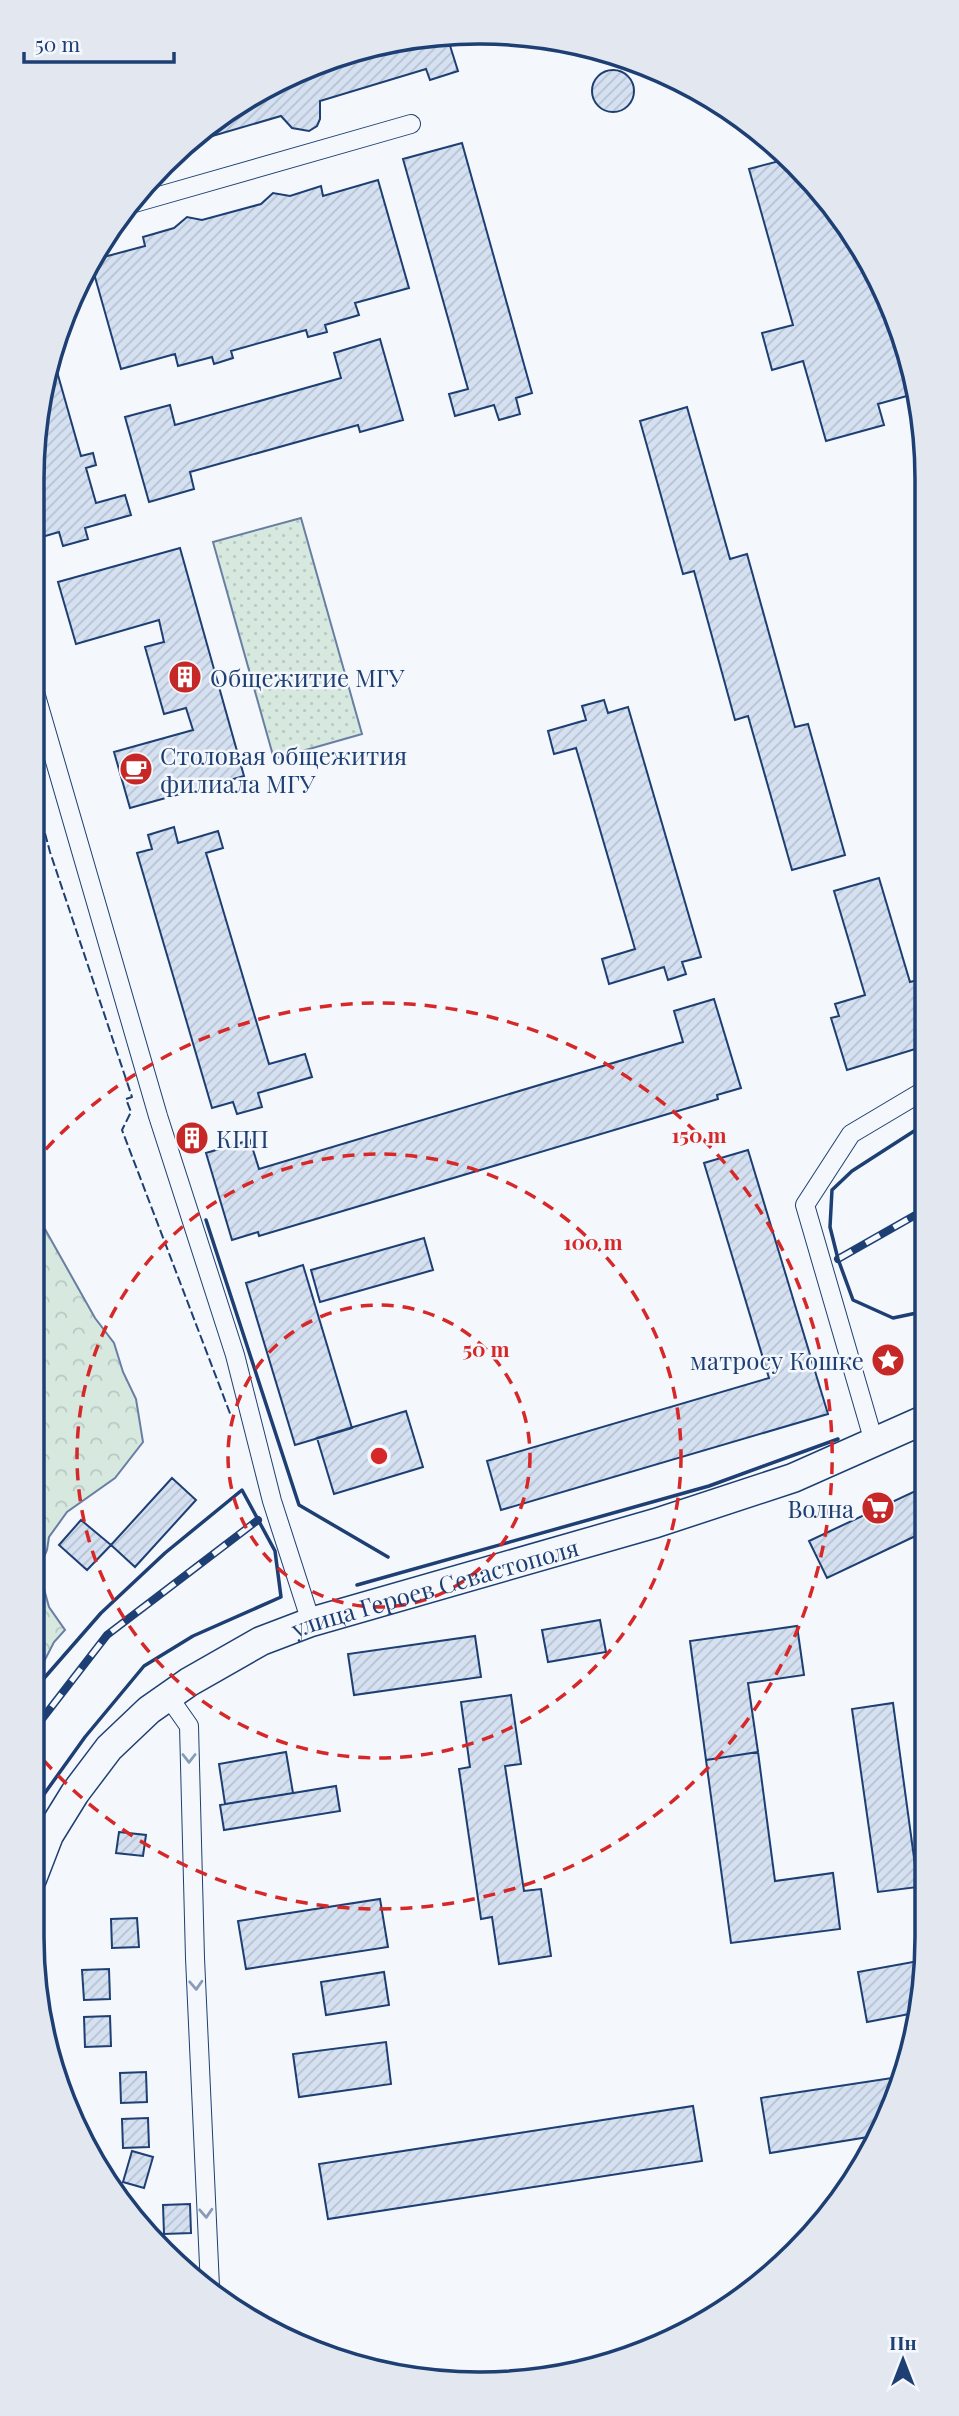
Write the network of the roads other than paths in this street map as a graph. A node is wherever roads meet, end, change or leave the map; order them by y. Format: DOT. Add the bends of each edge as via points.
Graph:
graph roads {
  1 [pos="411,124"];
  2 [pos="146,200"];
  3 [pos="44,723"];
  4 [pos="915,1096"];
  5 [pos="915,1424"];
  6 [pos="874,1442"];
  7 [pos="311,1622"];
  8 [pos="168,1696"];
  9 [pos="44,1846"];
  10 [pos="210,2278"];
  1 -- 2 [label="street"];
  3 -- 7 [label="street"];
  4 -- 6 [label="street" via="851,1134 805,1205"];
  5 -- 6 [label="main road, улица Героев Севастополя"];
  6 -- 7 [label="main road, улица Героев Севастополя" via="793,1478 656,1523"];
  7 -- 8 [label="main road, улица Героев Севастополя" via="261,1641"];
  8 -- 9 [label="main road, улица Героев Севастополя" via="109,1748 75,1793"];
  8 -- 10 [label="street, one-way" via="189,1726"];
}
